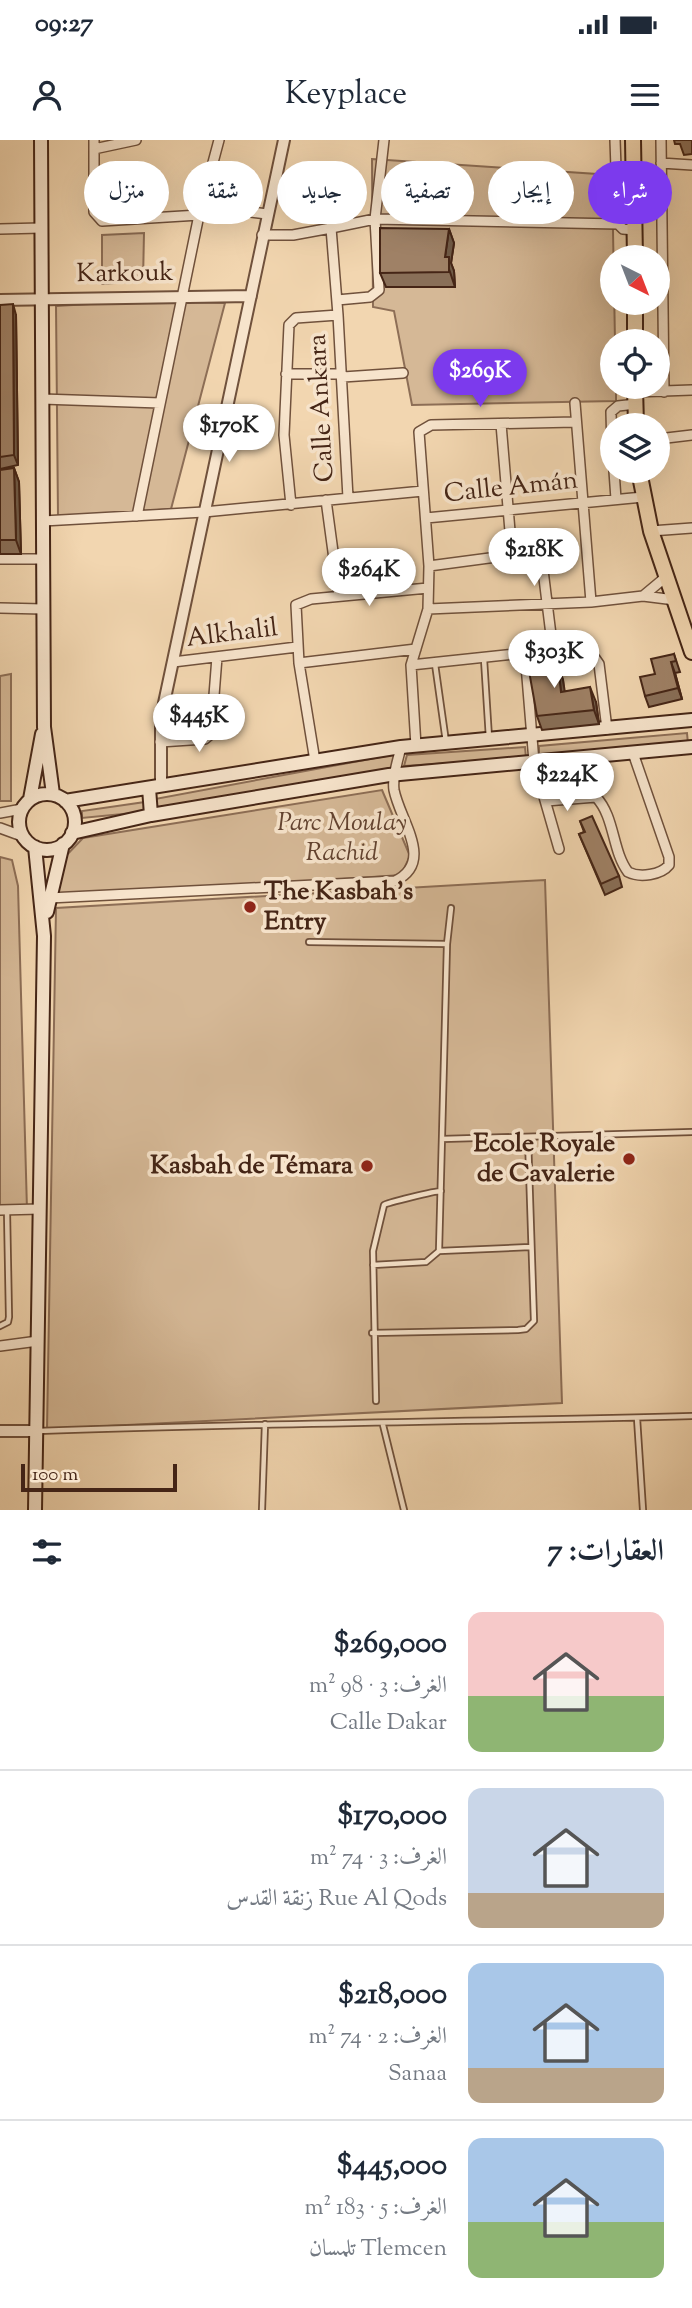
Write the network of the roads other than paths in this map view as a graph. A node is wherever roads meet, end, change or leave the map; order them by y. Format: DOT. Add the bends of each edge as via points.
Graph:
graph roads {
  1 [pos="41,140"];
  2 [pos="136,140"];
  3 [pos="219,140"];
  4 [pos="284,140"];
  5 [pos="384,140"];
  6 [pos="615,140"];
  7 [pos="633,140"];
  8 [pos="661,140"];
  9 [pos="94,144"];
  10 [pos="214,161"];
  11 [pos="616,161"];
  12 [pos="662,161"];
  13 [pos="672,164"];
  14 [pos="692,165"];
  15 [pos="183,212"];
  16 [pos="263,214"];
  17 [pos="267,214"];
  18 [pos="375,219"];
  19 [pos="588,223"];
  20 [pos="198,224"];
  21 [pos="618,224"];
  22 [pos="661,224"];
  23 [pos="41,228"];
  24 [pos="331,228"];
  25 [pos="0,229"];
  26 [pos="635,230"];
  27 [pos="262,235"];
  28 [pos="635,245"];
  29 [pos="661,245"];
  30 [pos="183,295"];
  31 [pos="251,296"];
  32 [pos="41,299"];
  33 [pos="0,300"];
  34 [pos="337,300"];
  35 [pos="338,315"];
  36 [pos="403,373"];
  37 [pos="286,374"];
  38 [pos="342,376"];
  39 [pos="692,390"];
  40 [pos="670,392"];
  41 [pos="42,399"];
  42 [pos="628,399"];
  43 [pos="160,403"];
  44 [pos="575,403"];
  45 [pos="611,413"];
  46 [pos="575,422"];
  47 [pos="500,424"];
  48 [pos="692,435"];
  49 [pos="670,438"];
  50 [pos="615,483"];
  51 [pos="641,483"];
  52 [pos="424,491"];
  53 [pos="643,497"];
  54 [pos="348,498"];
  55 [pos="616,499"];
  56 [pos="326,500"];
  57 [pos="584,501"];
  58 [pos="291,505"];
  59 [pos="509,509"];
  60 [pos="204,512"];
  61 [pos="137,516"];
  62 [pos="426,518"];
  63 [pos="43,521"];
  64 [pos="692,528"];
  65 [pos="651,531"];
  66 [pos="512,555"];
  67 [pos="0,559"];
  68 [pos="43,559"];
  69 [pos="429,566"];
  70 [pos="667,576"];
  71 [pos="428,588"];
  72 [pos="339,596"];
  73 [pos="643,596"];
  74 [pos="675,600"];
  75 [pos="547,602"];
  76 [pos="591,602"];
  77 [pos="0,608"];
  78 [pos="428,608"];
  79 [pos="43,609"];
  80 [pos="689,630"];
  81 [pos="297,647"];
  82 [pos="416,649"];
  83 [pos="554,651"];
  84 [pos="692,652"];
  85 [pos="525,653"];
  86 [pos="217,657"];
  87 [pos="484,659"];
  88 [pos="173,662"];
  89 [pos="299,663"];
  90 [pos="435,663"];
  91 [pos="411,665"];
  92 [pos="692,720"];
  93 [pos="44,727"];
  94 [pos="607,729"];
  95 [pos="532,736"];
  96 [pos="489,739"];
  97 [pos="160,742"];
  98 [pos="447,743"];
  99 [pos="416,746"];
  100 [pos="401,747"];
  101 [pos="692,747"];
  102 [pos="633,753"];
  103 [pos="316,761"];
  104 [pos="534,762"];
  105 [pos="395,774"];
  106 [pos="155,787"];
  107 [pos="53,794"];
  108 [pos="65,801"];
  109 [pos="546,801"];
  110 [pos="26,804"];
  111 [pos="0,813"];
  112 [pos="151,815"];
  113 [pos="0,828"];
  114 [pos="72,833"];
  115 [pos="22,836"];
  116 [pos="63,844"];
  117 [pos="35,847"];
  118 [pos="559,849"];
  119 [pos="49,898"];
  120 [pos="451,908"];
  121 [pos="44,936"];
  122 [pos="309,942"];
  123 [pos="447,944"];
  124 [pos="692,1132"];
  125 [pos="442,1139"];
  126 [pos="528,1139"];
  127 [pos="441,1191"];
  128 [pos="40,1209"];
  129 [pos="3,1210"];
  130 [pos="530,1248"];
  131 [pos="439,1251"];
  132 [pos="373,1265"];
  133 [pos="0,1326"];
  134 [pos="372,1333"];
  135 [pos="38,1341"];
  136 [pos="0,1346"];
  137 [pos="376,1401"];
  138 [pos="692,1416"];
  139 [pos="637,1418"];
  140 [pos="265,1424"];
  141 [pos="383,1425"];
  142 [pos="0,1431"];
  143 [pos="37,1431"];
  144 [pos="36,1510"];
  145 [pos="262,1510"];
  146 [pos="404,1510"];
  147 [pos="643,1510"];
  1 -- 23 [label="main road"];
  2 -- 9 [label="street"];
  3 -- 10 [label="street"];
  4 -- 17 [label="street"];
  5 -- 18 [label="street"];
  6 -- 11 [label="street"];
  7 -- 26 [label="main road"];
  8 -- 12 [label="street"];
  9 -- 15 [label="street" via="94,212 102,221"];
  13 -- 14 [label="street"];
  16 -- 17 [label="street"];
  17 -- 27 [label="street"];
  18 -- 19 [label="street"];
  18 -- 24 [label="street"];
  18 -- 34 [label="street" via="379,290 370,297"];
  20 -- 30 [label="street"];
  21 -- 26 [label="street"];
  22 -- 29 [label="street"];
  23 -- 25 [label="street"];
  23 -- 32 [label="main road"];
  24 -- 27 [label="street"];
  24 -- 34 [label="street, Calle Ankara"];
  26 -- 28 [label="main road"];
  27 -- 31 [label="street"];
  30 -- 31 [label="street, Karkouk"];
  30 -- 32 [label="street, Karkouk"];
  30 -- 43 [label="street"];
  31 -- 60 [label="street"];
  32 -- 33 [label="street, Karkouk"];
  32 -- 41 [label="main road"];
  34 -- 35 [label="street, Calle Ankara"];
  35 -- 37 [label="street" via="293,319"];
  35 -- 38 [label="street, Calle Ankara"];
  36 -- 38 [label="street"];
  37 -- 38 [label="street"];
  37 -- 58 [label="street" via="285,457"];
  38 -- 54 [label="street, Calle Ankara"];
  39 -- 40 [label="street"];
  41 -- 43 [label="street"];
  41 -- 63 [label="main road"];
  42 -- 45 [label="street"];
  43 -- 61 [label="street"];
  44 -- 46 [label="street"];
  46 -- 47 [label="street"];
  46 -- 57 [label="street"];
  47 -- 52 [label="street" via="426,425 419,432"];
  47 -- 59 [label="street"];
  48 -- 49 [label="street"];
  50 -- 55 [label="street"];
  51 -- 53 [label="main road"];
  52 -- 54 [label="street"];
  52 -- 62 [label="street"];
  53 -- 55 [label="street, Calle Amán"];
  53 -- 65 [label="main road"];
  54 -- 56 [label="street"];
  55 -- 57 [label="street, Calle Amán"];
  56 -- 58 [label="street"];
  56 -- 72 [label="street"];
  57 -- 59 [label="street, Calle Amán"];
  57 -- 76 [label="street"];
  58 -- 60 [label="street"];
  59 -- 62 [label="street, Calle Amán"];
  59 -- 66 [label="street"];
  60 -- 61 [label="street"];
  60 -- 88 [label="street"];
  61 -- 63 [label="street"];
  62 -- 69 [label="street"];
  63 -- 68 [label="main road"];
  64 -- 65 [label="street"];
  65 -- 70 [label="main road"];
  66 -- 69 [label="street"];
  66 -- 75 [label="street" via="540,557"];
  67 -- 68 [label="street"];
  68 -- 79 [label="main road"];
  69 -- 71 [label="street"];
  70 -- 73 [label="street"];
  70 -- 74 [label="main road"];
  71 -- 72 [label="street"];
  71 -- 78 [label="street"];
  72 -- 81 [label="street" via="296,605"];
  73 -- 74 [label="street"];
  73 -- 76 [label="street"];
  74 -- 80 [label="main road"];
  75 -- 76 [label="street"];
  75 -- 78 [label="street"];
  75 -- 83 [label="street"];
  77 -- 79 [label="street"];
  78 -- 82 [label="street"];
  79 -- 93 [label="main road"];
  80 -- 84 [label="main road"];
  81 -- 86 [label="street, Alkhalil"];
  81 -- 89 [label="street"];
  82 -- 89 [label="street, Alkhalil"];
  82 -- 91 [label="street"];
  83 -- 85 [label="street"];
  83 -- 94 [label="street" via="594,654"];
  85 -- 87 [label="street"];
  85 -- 95 [label="street"];
  86 -- 88 [label="street, Alkhalil"];
  86 -- 97 [label="street" via="211,734 205,739"];
  87 -- 90 [label="street"];
  87 -- 96 [label="lane"];
  88 -- 97 [label="street"];
  89 -- 103 [label="street"];
  90 -- 91 [label="street"];
  90 -- 98 [label="lane"];
  91 -- 99 [label="street"];
  92 -- 94 [label="main road"];
  93 -- 107 [label="main road"];
  93 -- 110 [label="main road"];
  94 -- 95 [label="main road"];
  95 -- 96 [label="main road"];
  95 -- 104 [label="street"];
  96 -- 98 [label="main road"];
  97 -- 106 [label="street"];
  98 -- 99 [label="main road"];
  99 -- 100 [label="main road"];
  100 -- 103 [label="main road"];
  100 -- 105 [label="street"];
  101 -- 102 [label="main road"];
  102 -- 104 [label="main road"];
  102 -- 109 [label="street" via="669,857 664,871 628,872 596,797"];
  103 -- 106 [label="main road"];
  104 -- 105 [label="main road"];
  104 -- 109 [label="street"];
  105 -- 112 [label="main road"];
  105 -- 119 [label="street" via="394,791 416,854 411,870 395,881"];
  106 -- 108 [label="main road"];
  106 -- 112 [label="main road"];
  107 -- 108 [label="main road"];
  107 -- 110 [label="main road"];
  108 -- 114 [label="main road" via="75,819"];
  109 -- 118 [label="street"];
  110 -- 111 [label="street"];
  110 -- 115 [label="main road" via="19,818"];
  112 -- 114 [label="main road"];
  113 -- 115 [label="street"];
  114 -- 116 [label="main road"];
  115 -- 117 [label="main road"];
  116 -- 117 [label="main road" via="50,849"];
  116 -- 119 [label="main road"];
  117 -- 121 [label="main road"];
  119 -- 121 [label="main road"];
  120 -- 123 [label="lane"];
  121 -- 128 [label="main road"];
  122 -- 123 [label="lane"];
  123 -- 125 [label="lane"];
  124 -- 126 [label="lane"];
  125 -- 126 [label="lane"];
  125 -- 127 [label="lane"];
  126 -- 130 [label="lane"];
  127 -- 131 [label="lane"];
  127 -- 132 [label="lane" via="387,1202"];
  128 -- 129 [label="street"];
  128 -- 135 [label="main road"];
  129 -- 133 [label="lane" via="9,1317"];
  130 -- 131 [label="lane"];
  130 -- 134 [label="lane" via="535,1317 526,1329"];
  131 -- 132 [label="lane" via="426,1262"];
  132 -- 134 [label="lane"];
  134 -- 137 [label="lane"];
  135 -- 136 [label="street"];
  135 -- 143 [label="main road"];
  138 -- 139 [label="lane"];
  139 -- 141 [label="lane"];
  139 -- 147 [label="lane"];
  140 -- 141 [label="lane"];
  140 -- 143 [label="lane"];
  140 -- 145 [label="lane"];
  141 -- 146 [label="lane"];
  142 -- 143 [label="street"];
  143 -- 144 [label="main road"];
}
